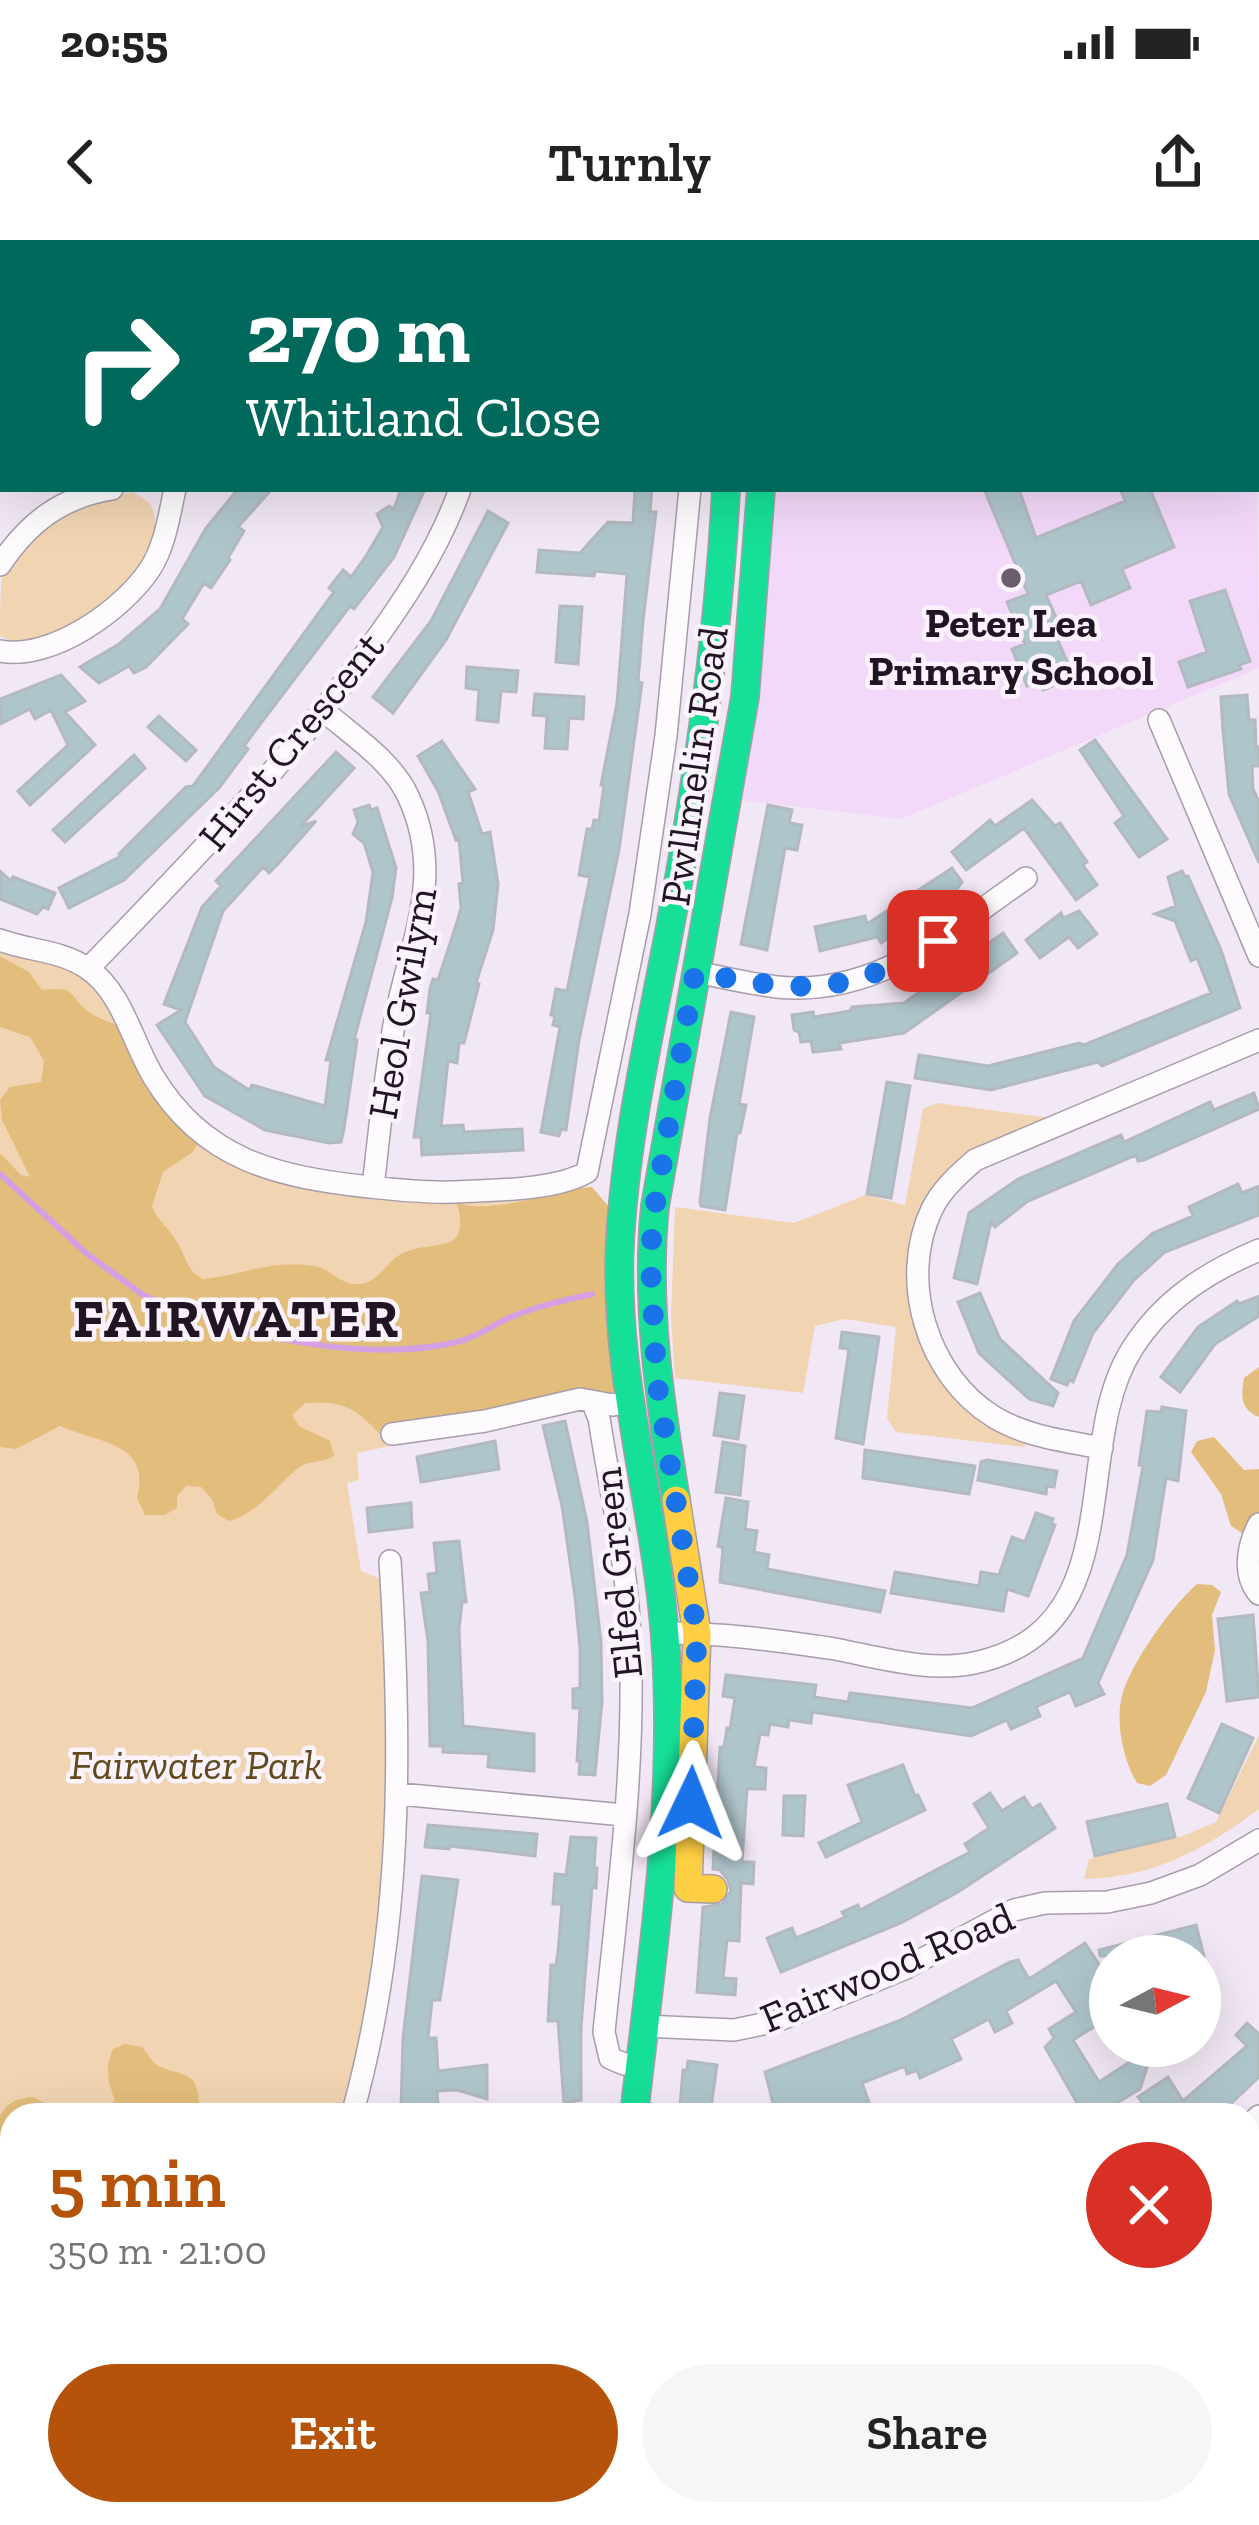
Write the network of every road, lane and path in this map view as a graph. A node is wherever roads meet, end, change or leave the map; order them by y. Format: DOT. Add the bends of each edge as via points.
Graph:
graph roads {
  1 [pos="93,492"];
  2 [pos="174,492"];
  3 [pos="459,492"];
  4 [pos="690,492"];
  5 [pos="726,492"];
  6 [pos="760,492"];
  7 [pos="0,565"];
  8 [pos="0,651"];
  9 [pos="324,711"];
  10 [pos="1159,720"];
  11 [pos="1026,878"];
  12 [pos="672,918"];
  13 [pos="704,924"];
  14 [pos="0,940"];
  15 [pos="1259,956"];
  16 [pos="88,969"];
  17 [pos="695,972"];
  18 [pos="1259,1040"];
  19 [pos="601,1108"];
  20 [pos="636,1116"];
  21 [pos="373,1187"];
  22 [pos="1259,1250"];
  23 [pos="632,1401"];
  24 [pos="593,1404"];
  25 [pos="392,1434"];
  26 [pos="1102,1448"];
  27 [pos="1259,1524"];
  28 [pos="390,1561"];
  29 [pos="1259,1594"];
  30 [pos="665,1633"];
  31 [pos="697,1633"];
  32 [pos="398,1794"];
  33 [pos="624,1815"];
  34 [pos="1259,1840"];
  35 [pos="713,1888"];
  36 [pos="644,2026"];
  37 [pos="640,2064"];
  38 [pos="355,2103"];
  39 [pos="635,2103"];
  1 -- 7 [label="street" via="55,507"];
  2 -- 8 [label="street" via="150,569 121,602 55,644"];
  3 -- 9 [label="street, Hirst Crescent" via="410,592"];
  4 -- 19 [label="street, Pwllmelin Road" via="640,914"];
  5 -- 12 [label="street, Pwllmelin Road" via="713,669"];
  6 -- 13 [label="street, Pwllmelin Road" via="745,697"];
  9 -- 16 [label="street, Hirst Crescent"];
  9 -- 21 [label="street, Heol Gwilym" via="407,794 425,869 425,902 393,1027"];
  10 -- 15 [label="street"];
  11 -- 17 [label="street" via="902,963 848,983 781,987"];
  12 -- 13 [label="street"];
  12 -- 20 [label="street, Pwllmelin Road"];
  13 -- 17 [label="street, Pwllmelin Road"];
  14 -- 16 [label="street"];
  16 -- 21 [label="street" via="110,990 154,1079 203,1135 284,1175"];
  17 -- 31 [label="street, Pwllmelin Road" via="650,1256 657,1382"];
  18 -- 26 [label="street" via="975,1160 932,1209 917,1279 942,1363 990,1414 1045,1438"];
  19 -- 20 [label="street"];
  19 -- 21 [label="street, Pwllmelin Road" via="586,1172 574,1180 444,1192"];
  20 -- 23 [label="street, Pwllmelin Road" via="619,1295"];
  22 -- 26 [label="street" via="1178,1294 1141,1337 1114,1390"];
  23 -- 24 [label="street"];
  23 -- 30 [label="street, Pwllmelin Road"];
  24 -- 25 [label="street" via="580,1399"];
  24 -- 33 [label="street, Elfed Green" via="628,1597"];
  26 -- 31 [label="street" via="1085,1557 1064,1601 1036,1634 1007,1650 973,1663 932,1664"];
  27 -- 29 [label="street" via="1248,1564"];
  28 -- 32 [label="street"];
  30 -- 31 [label="street"];
  30 -- 36 [label="street, Pwllmelin Road" via="670,1712"];
  31 -- 35 [label="street, Pwllmelin Road" via="688,1888"];
  32 -- 33 [label="street"];
  32 -- 38 [label="street" via="386,1949"];
  33 -- 37 [label="street, Elfed Green" via="604,2032 610,2058"];
  34 -- 36 [label="street, Fairwood Road" via="1151,1892 1014,1910 904,1970 777,2021 734,2030"];
  36 -- 37 [label="street, Pwllmelin Road"];
  37 -- 39 [label="street, Pwllmelin Road"];
}
